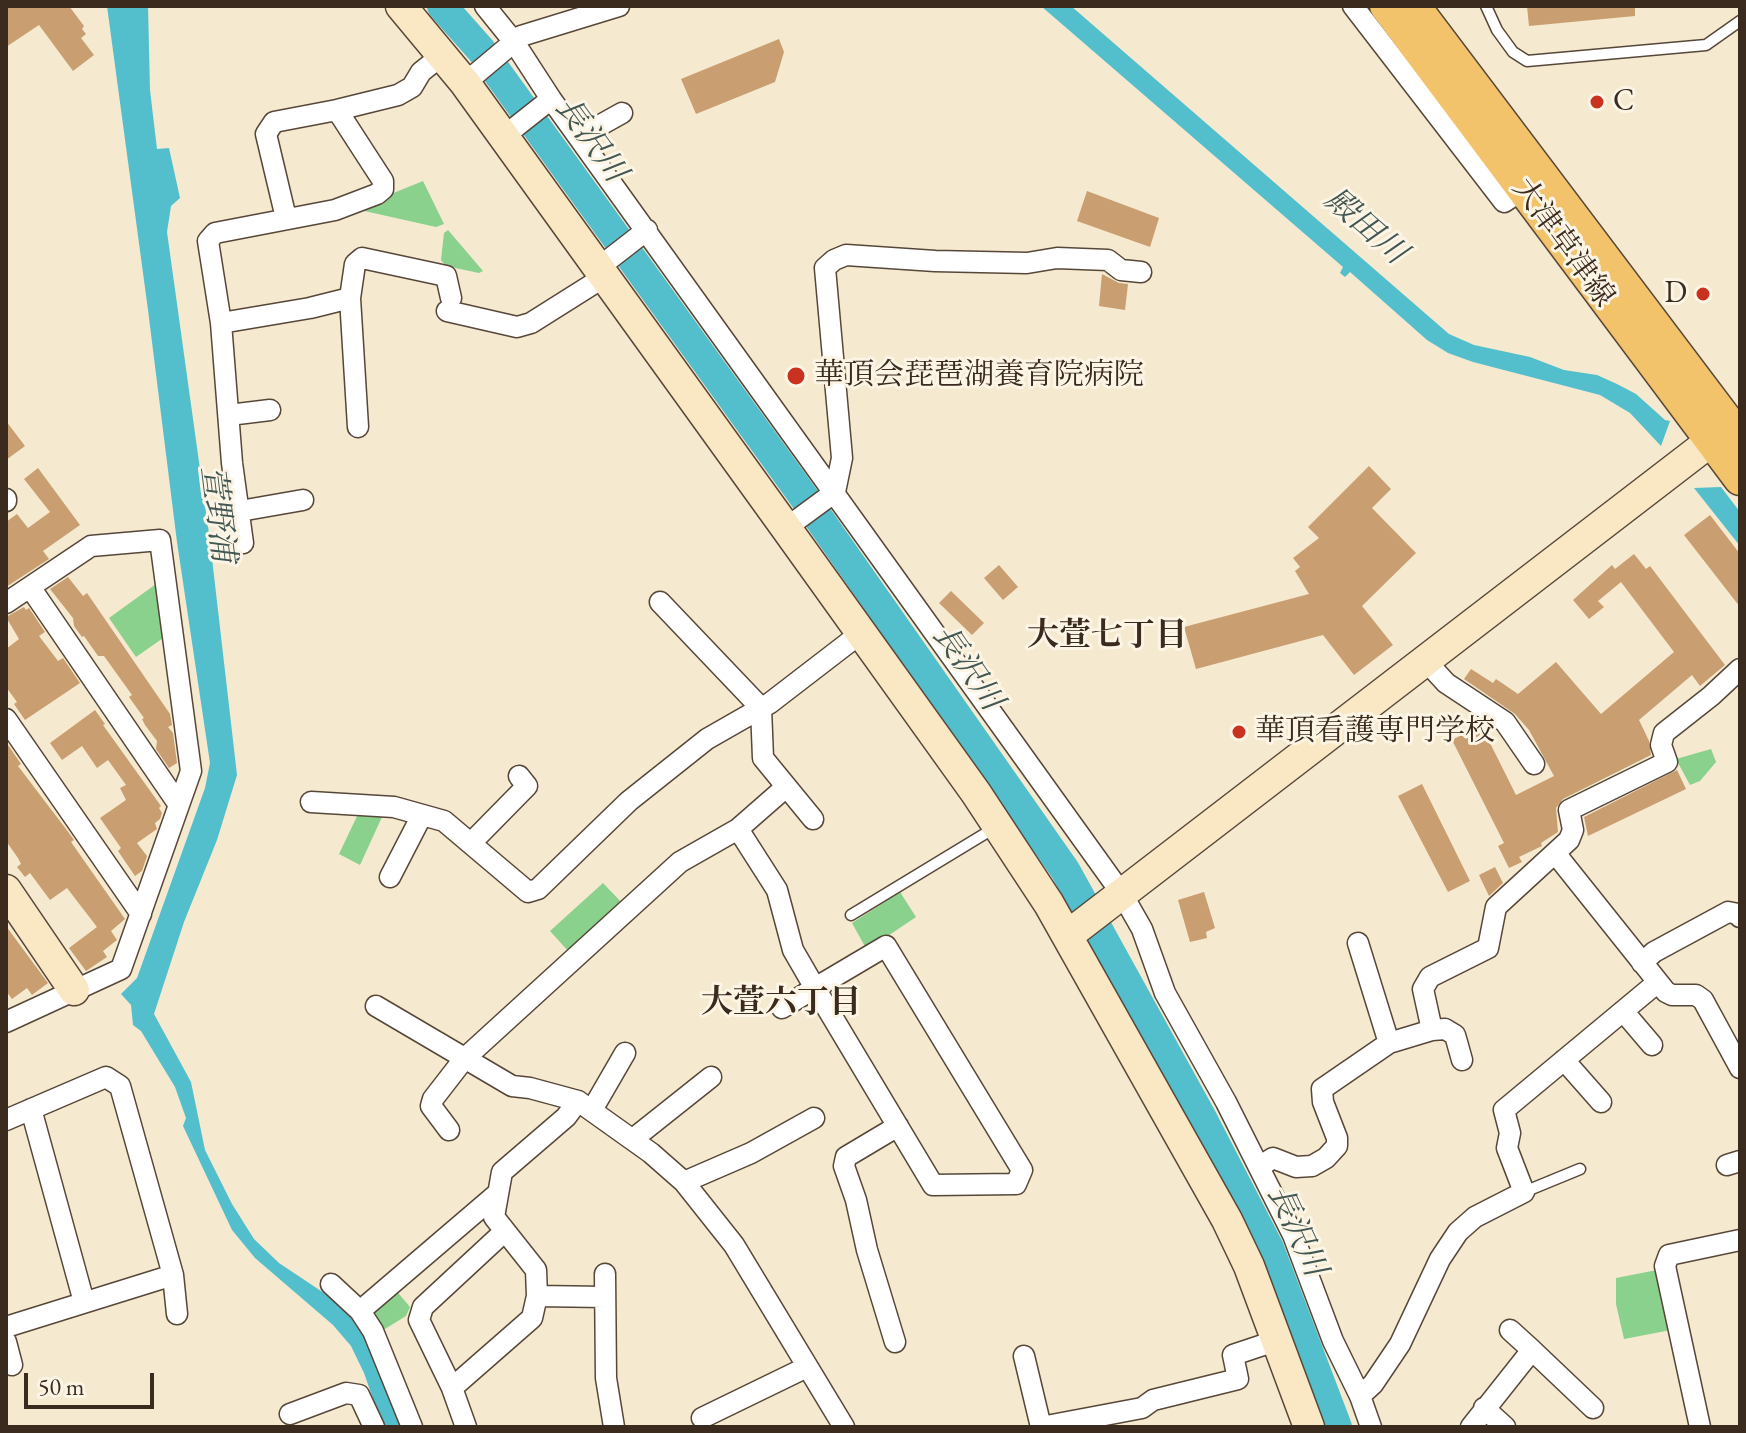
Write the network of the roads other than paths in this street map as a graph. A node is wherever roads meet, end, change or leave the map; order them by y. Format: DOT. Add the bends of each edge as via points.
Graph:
graph roads {
  1 [pos="401,6"];
  2 [pos="485,6"];
  3 [pos="619,6"];
  4 [pos="1353,6"];
  5 [pos="1386,6"];
  6 [pos="1414,6"];
  7 [pos="1486,6"];
  8 [pos="1740,21"];
  9 [pos="510,46"];
  10 [pos="441,56"];
  11 [pos="469,80"];
  12 [pos="1491,90"];
  13 [pos="546,102"];
  14 [pos="337,110"];
  15 [pos="622,113"];
  16 [pos="506,134"];
  17 [pos="579,137"];
  18 [pos="1532,174"];
  19 [pos="286,218"];
  20 [pos="644,232"];
  21 [pos="603,269"];
  22 [pos="1141,272"];
  23 [pos="350,298"];
  24 [pos="221,323"];
  25 [pos="270,410"];
  26 [pos="229,415"];
  27 [pos="358,427"];
  28 [pos="1731,431"];
  29 [pos="1740,479"];
  30 [pos="832,494"];
  31 [pos="303,500"];
  32 [pos="240,511"];
  33 [pos="790,525"];
  34 [pos="243,543"];
  35 [pos="30,587"];
  36 [pos="660,602"];
  37 [pos="6,603"];
  38 [pos="861,633"];
  39 [pos="1425,660"];
  40 [pos="1740,669"];
  41 [pos="761,708"];
  42 [pos="6,719"];
  43 [pos="1534,764"];
  44 [pos="519,776"];
  45 [pos="786,787"];
  46 [pos="311,802"];
  47 [pos="179,805"];
  48 [pos="422,815"];
  49 [pos="813,819"];
  50 [pos="997,826"];
  51 [pos="738,829"];
  52 [pos="471,843"];
  53 [pos="1555,853"];
  54 [pos="390,877"];
  55 [pos="6,890"];
  56 [pos="1118,897"];
  57 [pos="141,914"];
  58 [pos="851,915"];
  59 [pos="1740,917"];
  60 [pos="1072,932"];
  61 [pos="1358,943"];
  62 [pos="1642,963"];
  63 [pos="1658,982"];
  64 [pos="815,988"];
  65 [pos="74,990"];
  66 [pos="376,1006"];
  67 [pos="782,1008"];
  68 [pos="1623,1011"];
  69 [pos="6,1022"];
  70 [pos="1432,1030"];
  71 [pos="1389,1043"];
  72 [pos="1652,1045"];
  73 [pos="625,1053"];
  74 [pos="464,1059"];
  75 [pos="1462,1060"];
  76 [pos="1564,1060"];
  77 [pos="1740,1068"];
  78 [pos="711,1077"];
  79 [pos="1601,1102"];
  80 [pos="585,1106"];
  81 [pos="31,1109"];
  82 [pos="814,1118"];
  83 [pos="6,1120"];
  84 [pos="898,1126"];
  85 [pos="449,1130"];
  86 [pos="633,1139"];
  87 [pos="1259,1167"];
  88 [pos="1580,1169"];
  89 [pos="684,1182"];
  90 [pos="1524,1192"];
  91 [pos="498,1193"];
  92 [pos="505,1231"];
  93 [pos="1740,1240"];
  94 [pos="605,1274"];
  95 [pos="173,1275"];
  96 [pos="331,1284"];
  97 [pos="537,1296"];
  98 [pos="605,1297"];
  99 [pos="84,1302"];
  100 [pos="360,1311"];
  101 [pos="177,1314"];
  102 [pos="6,1327"];
  103 [pos="1510,1330"];
  104 [pos="1278,1340"];
  105 [pos="6,1342"];
  106 [pos="895,1342"];
  107 [pos="1532,1350"];
  108 [pos="1024,1356"];
  109 [pos="12,1365"];
  110 [pos="807,1367"];
  111 [pos="452,1388"];
  112 [pos="1360,1396"];
  113 [pos="1484,1408"];
  114 [pos="1593,1408"];
  115 [pos="290,1414"];
  116 [pos="702,1418"];
  117 [pos="1146,1418"];
  118 [pos="840,1426"];
  119 [pos="374,1427"];
  120 [pos="412,1427"];
  121 [pos="466,1427"];
  122 [pos="614,1427"];
  123 [pos="1041,1427"];
  124 [pos="1309,1427"];
  125 [pos="1370,1427"];
  126 [pos="1471,1427"];
  127 [pos="1505,1427"];
  128 [pos="1700,1427"];
  1 -- 10 [label="street"];
  2 -- 9 [label="street"];
  3 -- 9 [label="street" via="521,36"];
  4 -- 18 [label="street" via="1504,202"];
  5 -- 18 [label="main road, 大津草津線"];
  6 -- 18 [label="main road, 大津草津線"];
  7 -- 8 [label="lane" via="1513,52 1527,61 1706,45"];
  9 -- 11 [label="street"];
  9 -- 13 [label="street"];
  10 -- 11 [label="street"];
  10 -- 14 [label="street" via="398,95"];
  11 -- 16 [label="street"];
  12 -- 18 [label="lane"];
  13 -- 16 [label="street"];
  13 -- 17 [label="street"];
  14 -- 19 [label="street" via="274,122 266,134"];
  14 -- 19 [label="street" via="383,181 383,189 335,210"];
  15 -- 17 [label="street"];
  16 -- 21 [label="street"];
  17 -- 20 [label="street"];
  18 -- 28 [label="main road, 大津草津線"];
  19 -- 24 [label="street" via="215,233 208,241"];
  20 -- 21 [label="street"];
  20 -- 30 [label="street"];
  21 -- 23 [label="street" via="531,323 517,327 449,305 446,276 362,258 355,264"];
  21 -- 33 [label="street"];
  22 -- 30 [label="street" via="1121,270 1108,260 1057,258 1027,263 846,255 834,260 825,268 842,458"];
  23 -- 24 [label="street"];
  23 -- 27 [label="street"];
  24 -- 26 [label="street"];
  25 -- 26 [label="street"];
  26 -- 32 [label="street"];
  28 -- 29 [label="main road, 大津草津線"];
  28 -- 39 [label="street"];
  30 -- 33 [label="street"];
  30 -- 56 [label="street" via="1035,770"];
  31 -- 32 [label="street"];
  32 -- 34 [label="street"];
  33 -- 38 [label="street"];
  35 -- 37 [label="street"];
  35 -- 47 [label="street"];
  35 -- 47 [label="street" via="91,546 160,540 191,771"];
  36 -- 41 [label="street"];
  38 -- 41 [label="street"];
  38 -- 50 [label="street"];
  39 -- 43 [label="street" via="1446,683 1505,722"];
  39 -- 56 [label="street"];
  40 -- 53 [label="street" via="1664,733 1661,745 1667,762 1569,810 1573,830"];
  41 -- 45 [label="street" via="763,758"];
  41 -- 52 [label="street" via="707,739 640,792 538,889 528,892"];
  42 -- 57 [label="street"];
  44 -- 52 [label="street" via="527,786"];
  45 -- 49 [label="street"];
  45 -- 51 [label="street"];
  46 -- 48 [label="street" via="394,807"];
  47 -- 57 [label="street"];
  48 -- 52 [label="street" via="444,821"];
  48 -- 54 [label="street"];
  50 -- 58 [label="lane"];
  50 -- 60 [label="street"];
  51 -- 64 [label="street" via="777,890 793,950"];
  51 -- 74 [label="street" via="680,862"];
  53 -- 62 [label="street"];
  53 -- 70 [label="street" via="1496,907 1488,948 1430,977 1423,989"];
  55 -- 65 [label="street"];
  56 -- 60 [label="street"];
  56 -- 87 [label="street" via="1142,929 1165,993"];
  57 -- 65 [label="street" via="121,969"];
  59 -- 62 [label="street" via="1728,912"];
  60 -- 104 [label="street" via="1227,1220"];
  61 -- 71 [label="street"];
  62 -- 63 [label="street"];
  63 -- 68 [label="street"];
  63 -- 77 [label="street" via="1672,995 1703,1000"];
  64 -- 67 [label="street"];
  64 -- 84 [label="street"];
  64 -- 84 [label="street" via="886,946 1022,1170 1016,1184 933,1185"];
  65 -- 69 [label="street"];
  66 -- 74 [label="street"];
  68 -- 72 [label="street"];
  68 -- 76 [label="street"];
  70 -- 71 [label="street"];
  70 -- 75 [label="street" via="1455,1035"];
  71 -- 87 [label="street" via="1322,1089 1337,1138 1326,1158 1296,1167 1273,1158"];
  73 -- 80 [label="street"];
  74 -- 80 [label="street" via="512,1086"];
  74 -- 85 [label="street" via="431,1106"];
  76 -- 79 [label="street"];
  76 -- 90 [label="street" via="1504,1110 1510,1133 1507,1148"];
  78 -- 86 [label="street"];
  80 -- 86 [label="street"];
  80 -- 91 [label="street" via="502,1172"];
  81 -- 83 [label="street"];
  81 -- 95 [label="street" via="106,1077 120,1086"];
  81 -- 99 [label="street"];
  82 -- 89 [label="street"];
  84 -- 106 [label="street" via="846,1157 844,1166"];
  86 -- 89 [label="street"];
  87 -- 112 [label="street"];
  88 -- 90 [label="lane"];
  89 -- 110 [label="street" via="734,1245"];
  90 -- 112 [label="street" via="1475,1217 1458,1232 1400,1344"];
  91 -- 92 [label="street" via="494,1217"];
  91 -- 100 [label="street"];
  92 -- 97 [label="street" via="536,1270"];
  92 -- 111 [label="street" via="423,1307 419,1320"];
  93 -- 128 [label="street" via="1669,1255 1665,1266"];
  94 -- 98 [label="street"];
  95 -- 99 [label="street"];
  95 -- 101 [label="street"];
  96 -- 100 [label="street"];
  97 -- 98 [label="street"];
  97 -- 111 [label="street" via="532,1318"];
  98 -- 122 [label="street" via="606,1378"];
  99 -- 102 [label="street"];
  100 -- 120 [label="street"];
  103 -- 107 [label="street"];
  104 -- 117 [label="street" via="1233,1355 1238,1379 1153,1400"];
  104 -- 124 [label="street"];
  105 -- 109 [label="street"];
  107 -- 113 [label="street"];
  107 -- 114 [label="street"];
  108 -- 123 [label="street"];
  110 -- 116 [label="street"];
  110 -- 118 [label="street"];
  111 -- 121 [label="street"];
  112 -- 125 [label="street"];
  113 -- 126 [label="street"];
  113 -- 127 [label="street"];
  115 -- 119 [label="street" via="346,1393 359,1395"];
  117 -- 123 [label="street"];
}
